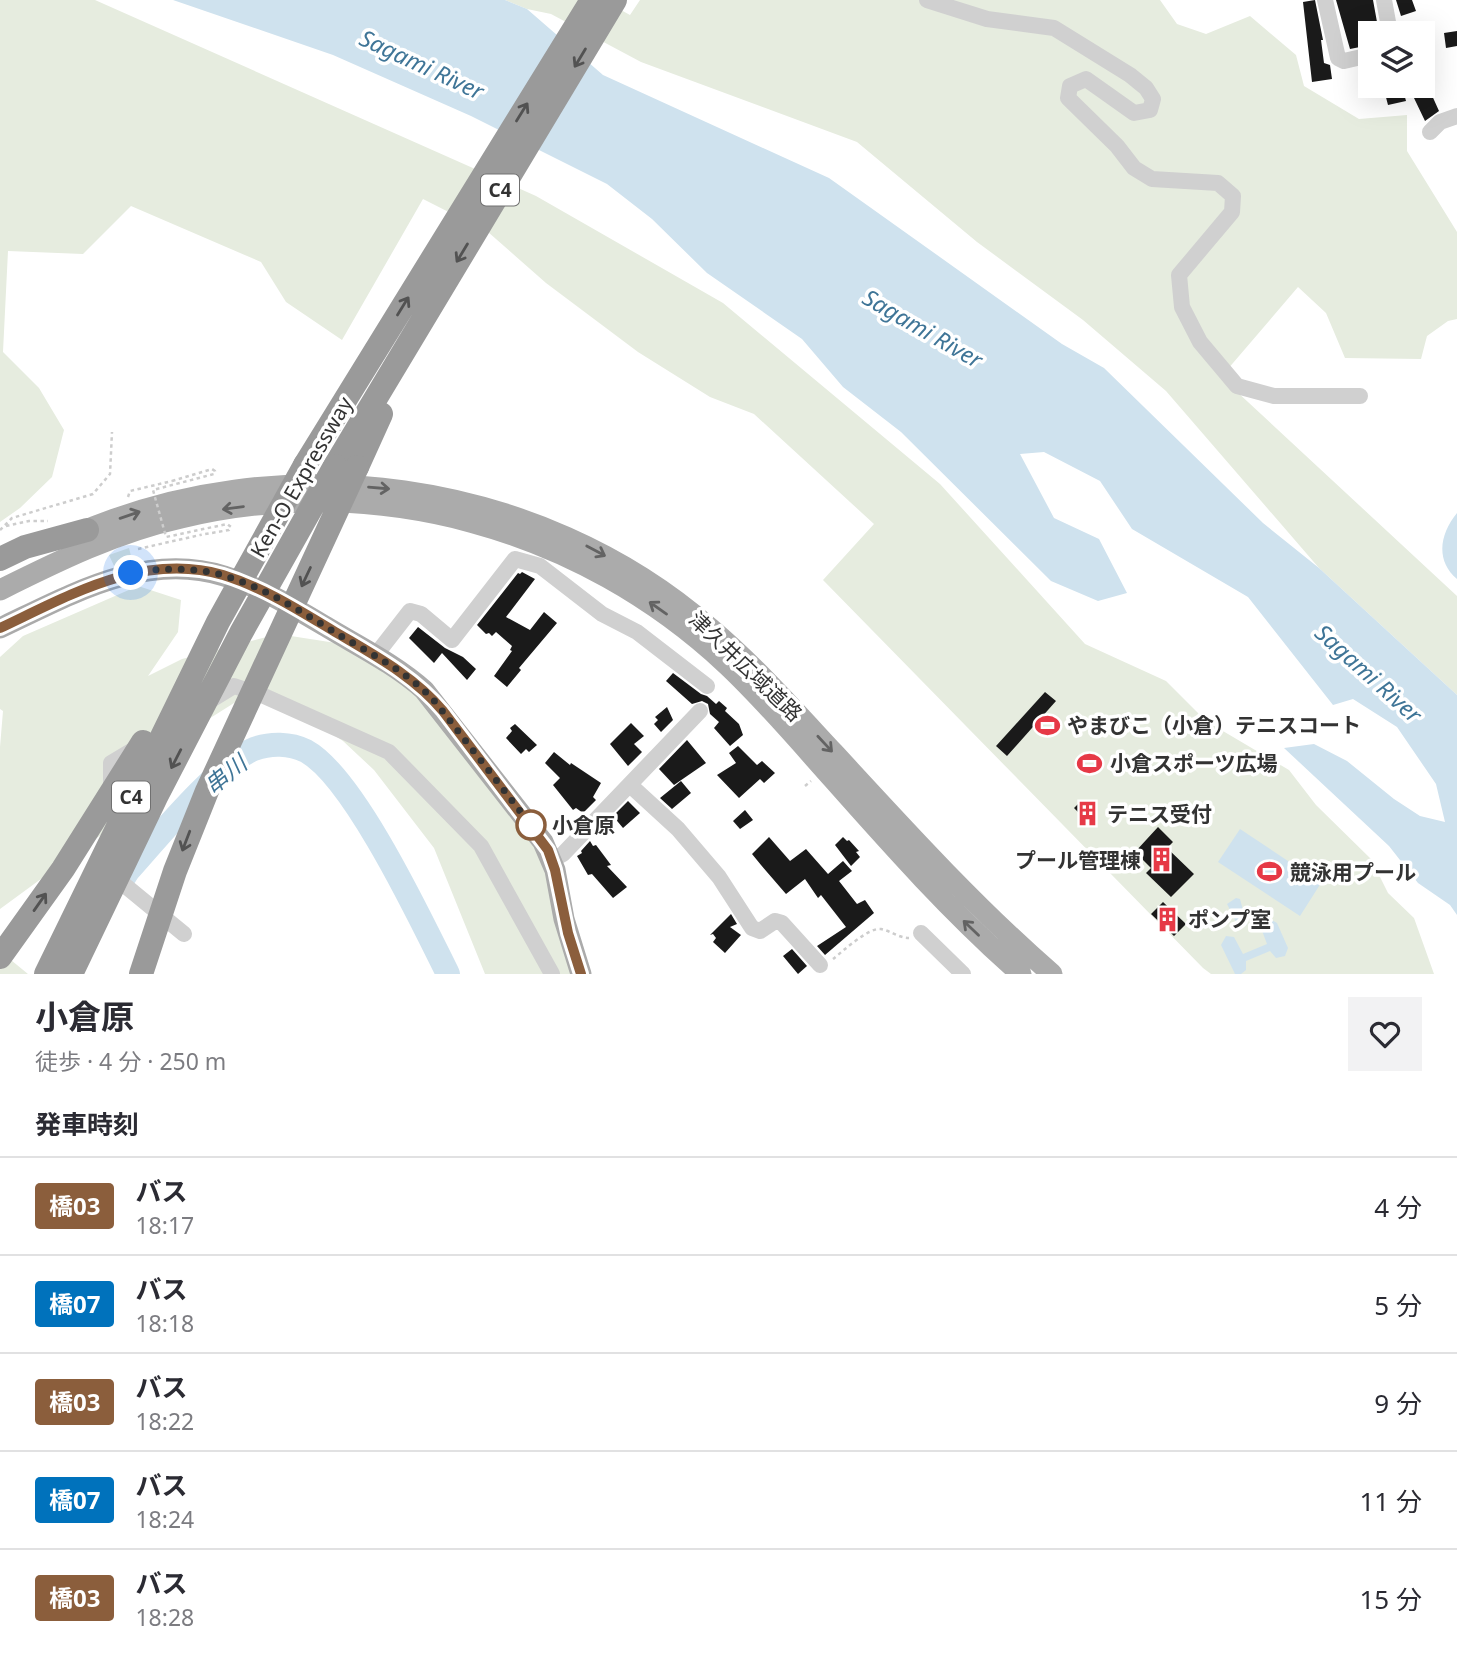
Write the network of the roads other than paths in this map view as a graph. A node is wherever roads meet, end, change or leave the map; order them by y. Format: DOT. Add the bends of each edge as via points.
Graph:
graph roads {
  1 [pos="592,0"];
  2 [pos="615,0"];
  3 [pos="927,0"];
  4 [pos="1325,0"];
  5 [pos="1384,0"];
  6 [pos="1388,21"];
  7 [pos="1358,58"];
  8 [pos="1457,116"];
  9 [pos="1430,132"];
  10 [pos="1360,396"];
  11 [pos="346,466"];
  12 [pos="87,530"];
  13 [pos="0,559"];
  14 [pos="0,570"];
  15 [pos="0,590"];
  16 [pos="218,622"];
  17 [pos="0,628"];
  18 [pos="375,656"];
  19 [pos="707,686"];
  20 [pos="701,711"];
  21 [pos="630,785"];
  22 [pos="552,860"];
  23 [pos="921,933"];
  24 [pos="184,934"];
  25 [pos="0,957"];
  26 [pos="820,965"];
  27 [pos="46,974"];
  28 [pos="71,974"];
  29 [pos="141,974"];
  30 [pos="552,974"];
  31 [pos="581,974"];
  32 [pos="963,974"];
  33 [pos="1021,974"];
  34 [pos="1052,974"];
  16 -- 1 [label="highway, Ken-O Expressway / C4, one-way, bridge" via="305,465"];
  2 -- 11 [label="highway, C4, one-way" via="432,302"];
  3 -- 10 [label="street" via="987,19 1054,28 1146,88 1153,99 1150,110 1134,113 1086,79 1070,86 1068,98 1134,168 1152,179 1219,183 1233,197 1231,212 1179,275 1182,307 1200,342 1237,386 1274,396"];
  4 -- 7 [label="street" via="1338,58"];
  5 -- 6 [label="street"];
  8 -- 9 [label="street" via="1440,122"];
  11 -- 28 [label="highway, Ken-O Expressway / C4, one-way, bridge" via="241,633"];
  11 -- 29 [label="highway, one-way, bridge" via="207,791"];
  12 -- 13 [label="highway"];
  12 -- 14 [label="main road, 津久井広域道路"];
  12 -- 34 [label="main road, 津久井広域道路, one-way" via="146,509 218,493 339,485 460,501 583,544 660,589 730,645 953,881"];
  33 -- 15 [label="main road, 津久井広域道路, one-way" via="930,887 771,710 706,646 626,587 530,540 446,515 384,505 237,506 121,535"];
  25 -- 16 [label="highway, one-way, bridge" via="74,852"];
  16 -- 27 [label="highway, Ken-O Expressway / C4, bridge"];
  17 -- 18 [label="main road" via="119,576 175,569 216,574 252,586"];
  18 -- 19 [label="street" via="410,611 421,614 452,640 514,559 540,566 602,614 638,632"];
  18 -- 22 [label="main road" via="430,697 531,825"];
  20 -- 21 [label="street"];
  21 -- 22 [label="street"];
  21 -- 26 [label="street" via="711,867 751,928 760,931 775,921 782,923"];
  22 -- 31 [label="main road"];
  23 -- 32 [label="street"];
  24 -- 30 [label="street" via="111,876 111,763 234,686 389,752 481,846"];
}
